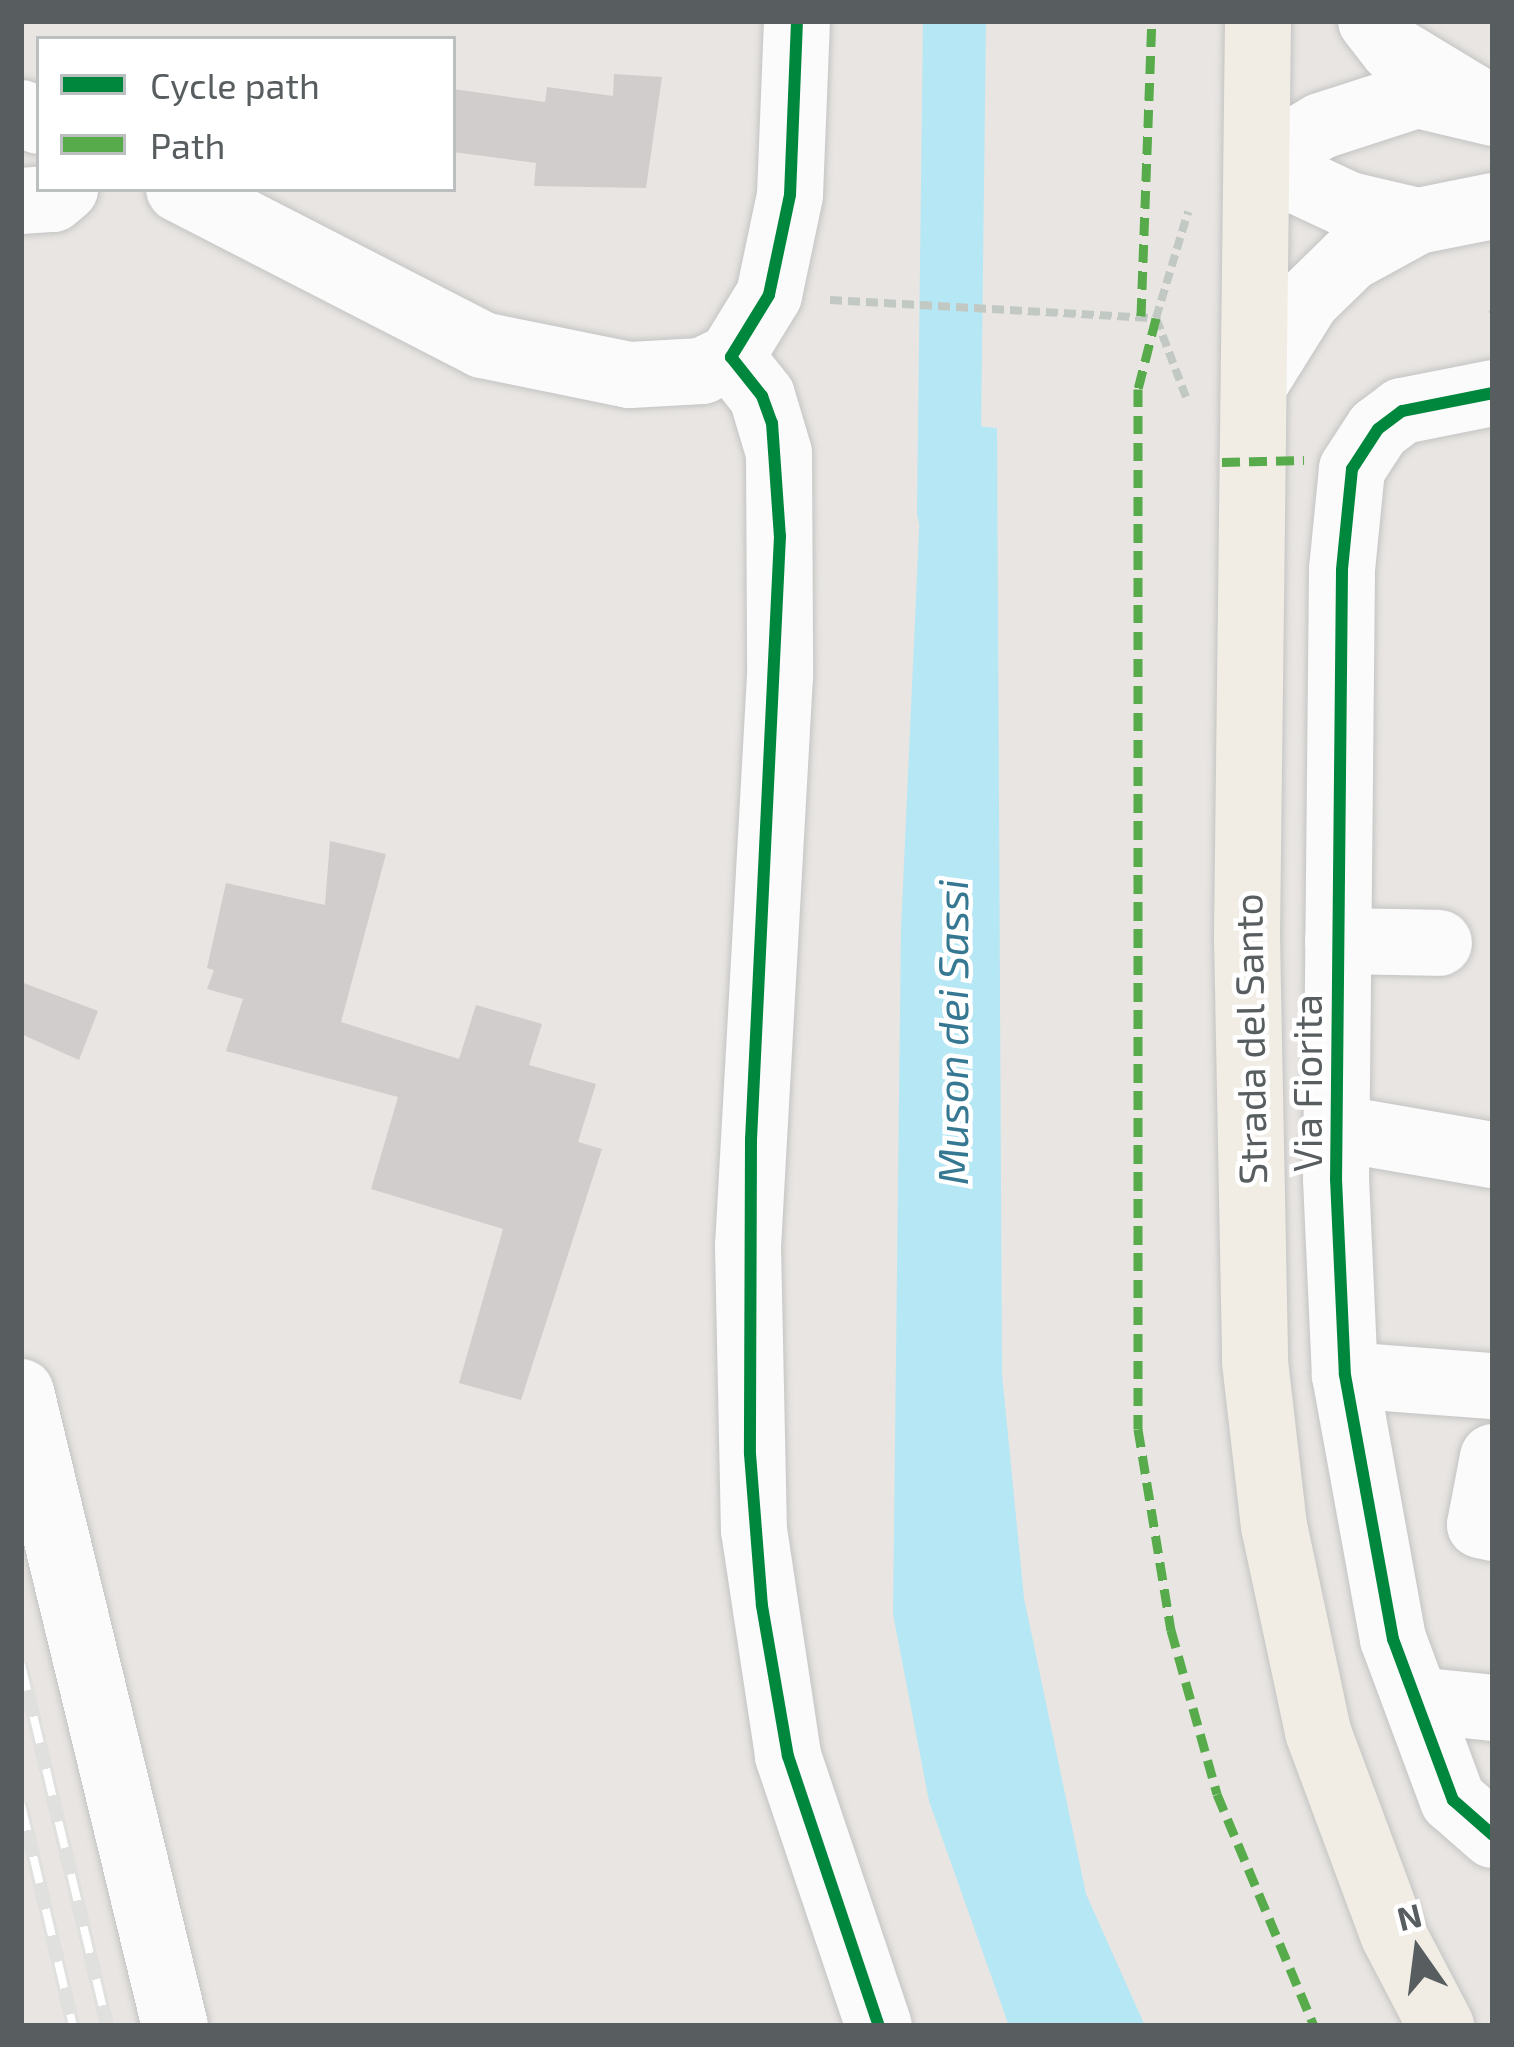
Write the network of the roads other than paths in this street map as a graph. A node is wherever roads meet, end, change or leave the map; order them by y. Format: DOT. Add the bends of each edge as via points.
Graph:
graph roads {
  1 [pos="797,21"];
  2 [pos="1258,21"];
  3 [pos="1371,21"];
  4 [pos="1493,111"];
  5 [pos="1259,163"];
  6 [pos="61,192"];
  7 [pos="184,192"];
  8 [pos="21,201"];
  9 [pos="1493,206"];
  10 [pos="1418,221"];
  11 [pos="731,357"];
  12 [pos="1257,380"];
  13 [pos="1493,394"];
  14 [pos="1338,941"];
  15 [pos="1439,943"];
  16 [pos="1336,1128"];
  17 [pos="1493,1154"];
  18 [pos="1345,1375"];
  19 [pos="1493,1386"];
  20 [pos="21,1393"];
  21 [pos="1493,1457"];
  22 [pos="1493,1528"];
  23 [pos="1416,1700"];
  24 [pos="1493,1708"];
  25 [pos="1493,1835"];
  26 [pos="175,2026"];
  27 [pos="879,2026"];
  28 [pos="1441,2026"];
  1 -- 11 [label="street" via="790,196 769,295"];
  2 -- 5 [label="main road, Strada del Santo"];
  3 -- 4 [label="street" via="1393,49"];
  4 -- 5 [label="street" via="1417,95 1321,126"];
  5 -- 10 [label="street" via="1349,206"];
  5 -- 12 [label="main road, Strada del Santo"];
  6 -- 8 [label="street"];
  7 -- 11 [label="street" via="482,345 630,375 702,371"];
  9 -- 10 [label="street"];
  10 -- 12 [label="street" via="1350,258 1307,300"];
  11 -- 27 [label="street" via="762,396 779,453 780,676 748,1246 754,1530 788,1756"];
  12 -- 28 [label="main road, Strada del Santo" via="1247,936 1255,1362 1274,1526 1318,1732 1393,1934"];
  13 -- 14 [label="street, Via Fiorita" via="1402,411 1352,469 1342,570"];
  14 -- 15 [label="street"];
  14 -- 16 [label="street, Via Fiorita"];
  16 -- 17 [label="street"];
  16 -- 18 [label="street, Via Fiorita"];
  18 -- 19 [label="street"];
  18 -- 23 [label="street, Via Fiorita" via="1393,1639"];
  20 -- 26 [label="street"];
  21 -- 22 [label="street" via="1480,1525"];
  23 -- 24 [label="street"];
  23 -- 25 [label="street, Via Fiorita" via="1453,1800"];
}
